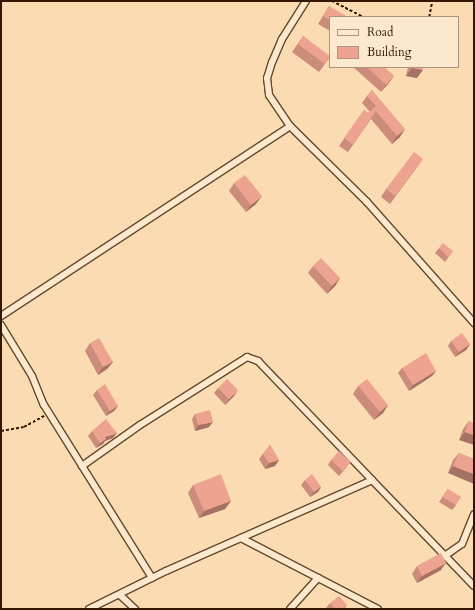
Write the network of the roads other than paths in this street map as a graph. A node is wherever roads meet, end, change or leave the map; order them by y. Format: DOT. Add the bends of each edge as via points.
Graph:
graph roads {
  1 [pos="306,1"];
  2 [pos="290,126"];
  3 [pos="1,316"];
  4 [pos="474,323"];
  5 [pos="1,325"];
  6 [pos="82,466"];
  7 [pos="372,480"];
  8 [pos="474,514"];
  9 [pos="241,538"];
  10 [pos="446,555"];
  11 [pos="152,578"];
  12 [pos="318,578"];
  13 [pos="474,586"];
  14 [pos="120,595"];
  15 [pos="89,609"];
  16 [pos="135,609"];
  17 [pos="290,609"];
  18 [pos="378,609"];
  1 -- 2 [label="street" via="282,39 267,78 269,95"];
  2 -- 3 [label="street"];
  2 -- 4 [label="street" via="367,202"];
  5 -- 6 [label="street" via="32,376 49,413"];
  6 -- 7 [label="street" via="140,425 247,357 258,361"];
  6 -- 11 [label="street"];
  7 -- 9 [label="street"];
  7 -- 10 [label="street"];
  8 -- 10 [label="street" via="462,544"];
  9 -- 11 [label="street"];
  9 -- 12 [label="street"];
  10 -- 13 [label="street" via="460,574"];
  11 -- 14 [label="street"];
  12 -- 17 [label="street"];
  12 -- 18 [label="street"];
  14 -- 15 [label="street"];
  14 -- 16 [label="street"];
}
